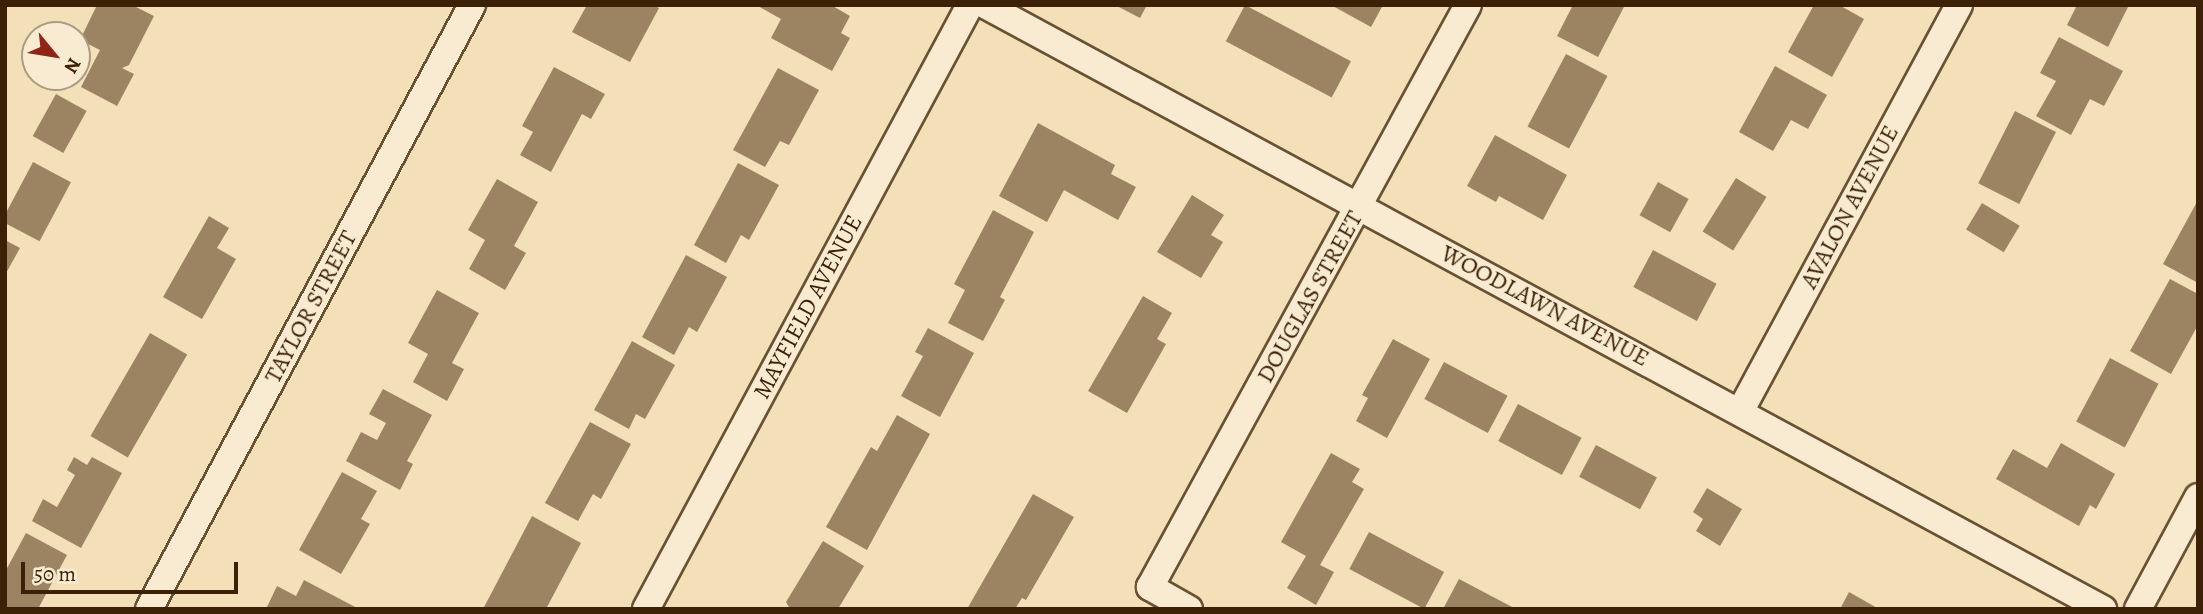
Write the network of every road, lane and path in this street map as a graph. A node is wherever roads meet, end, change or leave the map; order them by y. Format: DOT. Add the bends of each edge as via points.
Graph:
graph roads {
  1 [pos="472,5"];
  2 [pos="970,5"];
  3 [pos="985,5"];
  4 [pos="1468,5"];
  5 [pos="1959,5"];
  6 [pos="1359,207"];
  7 [pos="1741,410"];
  8 [pos="2198,497"];
  9 [pos="149,609"];
  10 [pos="646,609"];
  11 [pos="1189,609"];
  12 [pos="2103,609"];
  13 [pos="2138,609"];
  1 -- 9 [label="street, TAYLOR STREET"];
  2 -- 10 [label="street, MAYFIELD AVENUE"];
  3 -- 6 [label="street, WOODLAWN AVENUE"];
  4 -- 6 [label="street, DOUGLAS STREET"];
  5 -- 7 [label="street, AVALON AVENUE"];
  6 -- 7 [label="street, WOODLAWN AVENUE"];
  6 -- 11 [label="street, DOUGLAS STREET" via="1150,587"];
  7 -- 12 [label="street, WOODLAWN AVENUE"];
  8 -- 13 [label="street"];
}
